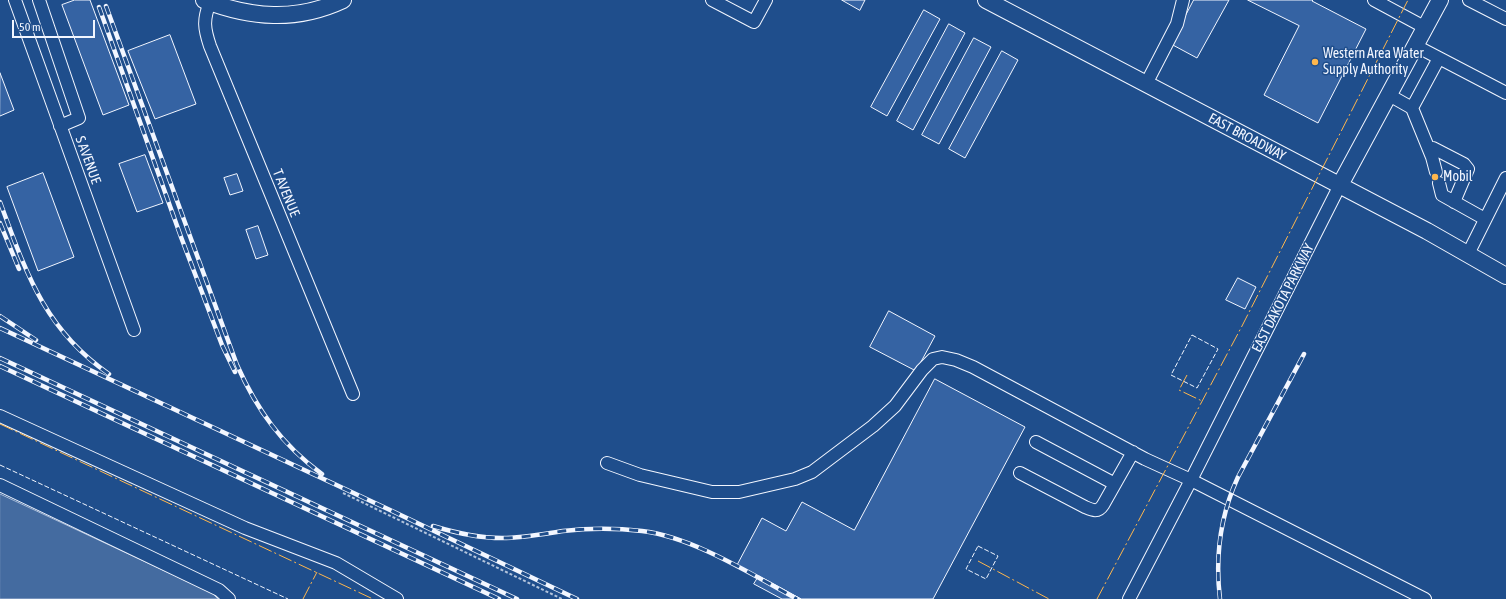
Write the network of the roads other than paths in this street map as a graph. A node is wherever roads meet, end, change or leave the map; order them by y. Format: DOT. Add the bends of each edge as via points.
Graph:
graph roads {
  1 [pos="15,0"];
  2 [pos="39,0"];
  3 [pos="343,0"];
  4 [pos="712,0"];
  5 [pos="766,0"];
  6 [pos="988,0"];
  7 [pos="1183,0"];
  8 [pos="1374,0"];
  9 [pos="1440,0"];
  10 [pos="1469,0"];
  11 [pos="207,1"];
  12 [pos="1394,4"];
  13 [pos="1506,19"];
  14 [pos="1426,28"];
  15 [pos="1416,46"];
  16 [pos="1439,58"];
  17 [pos="1146,84"];
  18 [pos="1506,93"];
  19 [pos="1389,95"];
  20 [pos="1412,108"];
  21 [pos="60,126"];
  22 [pos="1429,149"];
  23 [pos="1506,178"];
  24 [pos="1340,185"];
  25 [pos="1454,202"];
  26 [pos="1485,219"];
  27 [pos="1468,254"];
  28 [pos="1506,276"];
  29 [pos="134,330"];
  30 [pos="353,394"];
  31 [pos="0,416"];
  32 [pos="1036,442"];
  33 [pos="1133,452"];
  34 [pos="607,463"];
  35 [pos="1020,473"];
  36 [pos="1191,480"];
  37 [pos="1115,484"];
  38 [pos="0,485"];
  39 [pos="229,599"];
  40 [pos="397,599"];
  41 [pos="1129,599"];
  42 [pos="1425,599"];
  1 -- 21 [label="street, S AVENUE"];
  2 -- 21 [label="street" via="79,118"];
  3 -- 11 [label="main road" via="299,14 282,16 247,13"];
  4 -- 5 [label="street" via="754,22"];
  6 -- 17 [label="main road, EAST BROADWAY"];
  7 -- 17 [label="street" via="1176,24"];
  8 -- 12 [label="street"];
  9 -- 14 [label="main road, EAST DAKOTA PARKWAY"];
  10 -- 13 [label="street"];
  11 -- 30 [label="street, T AVENUE" via="204,26 210,46"];
  12 -- 14 [label="street"];
  14 -- 15 [label="main road, EAST DAKOTA PARKWAY"];
  15 -- 16 [label="street"];
  15 -- 19 [label="main road, EAST DAKOTA PARKWAY"];
  16 -- 18 [label="street"];
  16 -- 20 [label="street"];
  17 -- 24 [label="main road, EAST BROADWAY"];
  19 -- 20 [label="street"];
  19 -- 24 [label="main road, EAST DAKOTA PARKWAY"];
  20 -- 22 [label="street"];
  21 -- 29 [label="street, S AVENUE"];
  22 -- 25 [label="street" via="1442,195"];
  22 -- 25 [label="street" via="1433,148 1464,164 1468,169"];
  23 -- 26 [label="street"];
  24 -- 27 [label="main road, EAST BROADWAY"];
  24 -- 36 [label="street, EAST DAKOTA PARKWAY"];
  25 -- 26 [label="street"];
  26 -- 27 [label="street"];
  27 -- 28 [label="main road, EAST BROADWAY"];
  31 -- 40 [label="street" via="245,528 336,562"];
  32 -- 37 [label="street"];
  33 -- 34 [label="street" via="973,367 942,357 933,359 922,370 895,406 873,426 812,472 795,479 739,492 712,492"];
  33 -- 36 [label="street"];
  33 -- 37 [label="street"];
  35 -- 37 [label="street" via="1093,511 1101,509"];
  36 -- 41 [label="street, EAST DAKOTA PARKWAY"];
  36 -- 42 [label="street"];
  38 -- 39 [label="street" via="219,590"];
}
